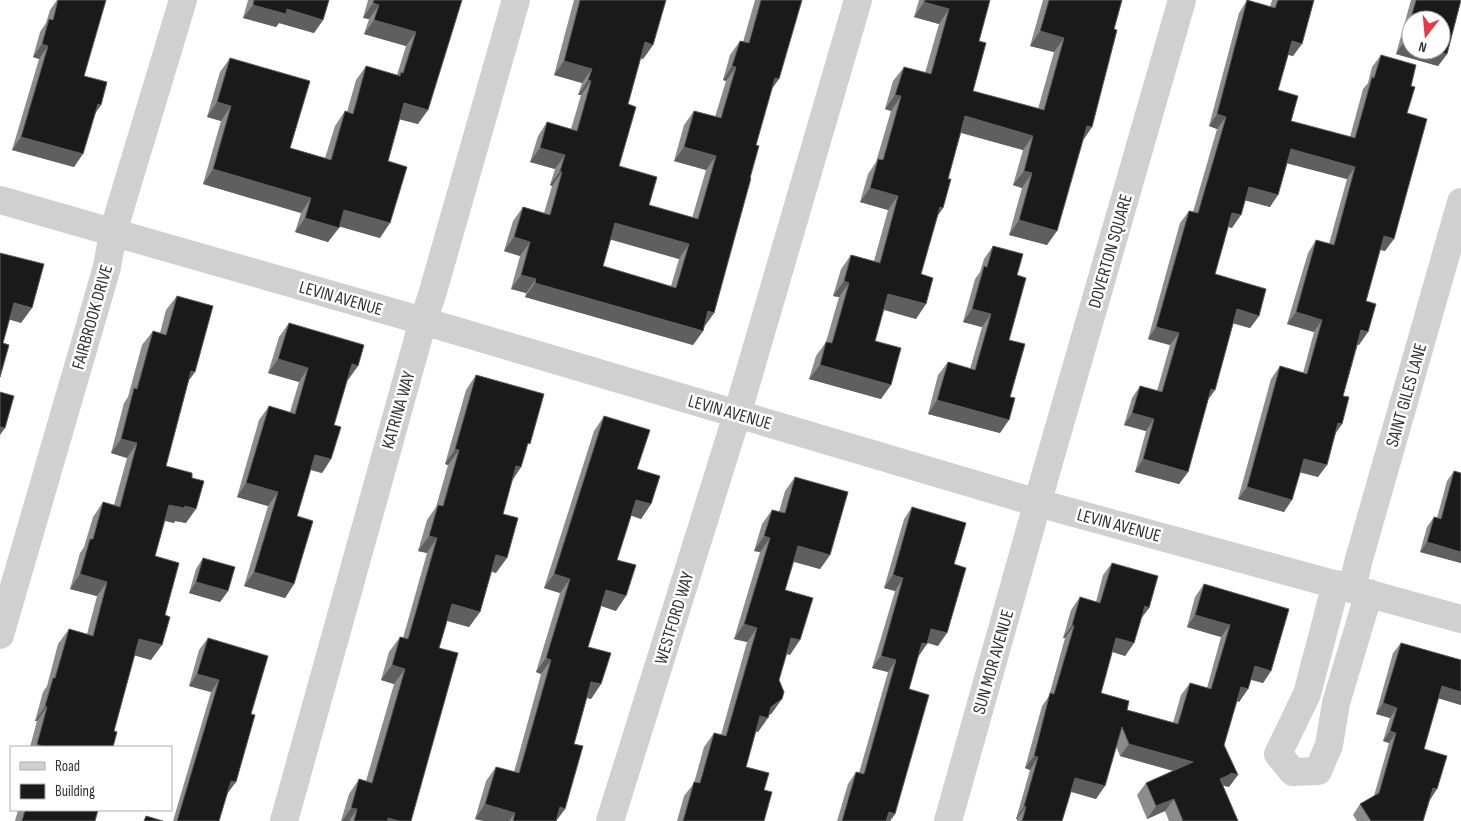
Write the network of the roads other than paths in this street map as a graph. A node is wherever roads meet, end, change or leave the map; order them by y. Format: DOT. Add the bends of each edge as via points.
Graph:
graph roads {
  1 [pos="183,0"];
  2 [pos="516,0"];
  3 [pos="858,0"];
  4 [pos="1182,0"];
  5 [pos="0,200"];
  6 [pos="1461,202"];
  7 [pos="113,232"];
  8 [pos="423,321"];
  9 [pos="737,414"];
  10 [pos="1038,503"];
  11 [pos="1352,588"];
  12 [pos="1461,619"];
  13 [pos="0,635"];
  14 [pos="1306,694"];
  15 [pos="1336,703"];
  16 [pos="284,821"];
  17 [pos="610,821"];
  18 [pos="948,821"];
  1 -- 7 [label="street, FAIRBROOK DRIVE"];
  2 -- 8 [label="street, KATRINA WAY"];
  3 -- 9 [label="street"];
  4 -- 10 [label="street, DOVERTON SQUARE"];
  5 -- 7 [label="street, LEVIN AVENUE"];
  6 -- 11 [label="street, SAINT GILES LANE"];
  7 -- 8 [label="street, LEVIN AVENUE"];
  7 -- 13 [label="street, FAIRBROOK DRIVE" via="107,267"];
  8 -- 9 [label="street, LEVIN AVENUE"];
  8 -- 16 [label="street, KATRINA WAY"];
  9 -- 10 [label="street, LEVIN AVENUE"];
  9 -- 17 [label="street, WESTFORD WAY"];
  10 -- 11 [label="street, LEVIN AVENUE"];
  10 -- 18 [label="street, SUN MOR AVENUE"];
  11 -- 12 [label="street, LEVIN AVENUE"];
  11 -- 14 [label="street, SAINT GILES LANE"];
  11 -- 15 [label="street, SAINT GILES LANE"];
  14 -- 15 [label="street"];
  14 -- 15 [label="street, SAINT GILES LANE" via="1278,754 1293,772 1318,771 1329,745"];
}
